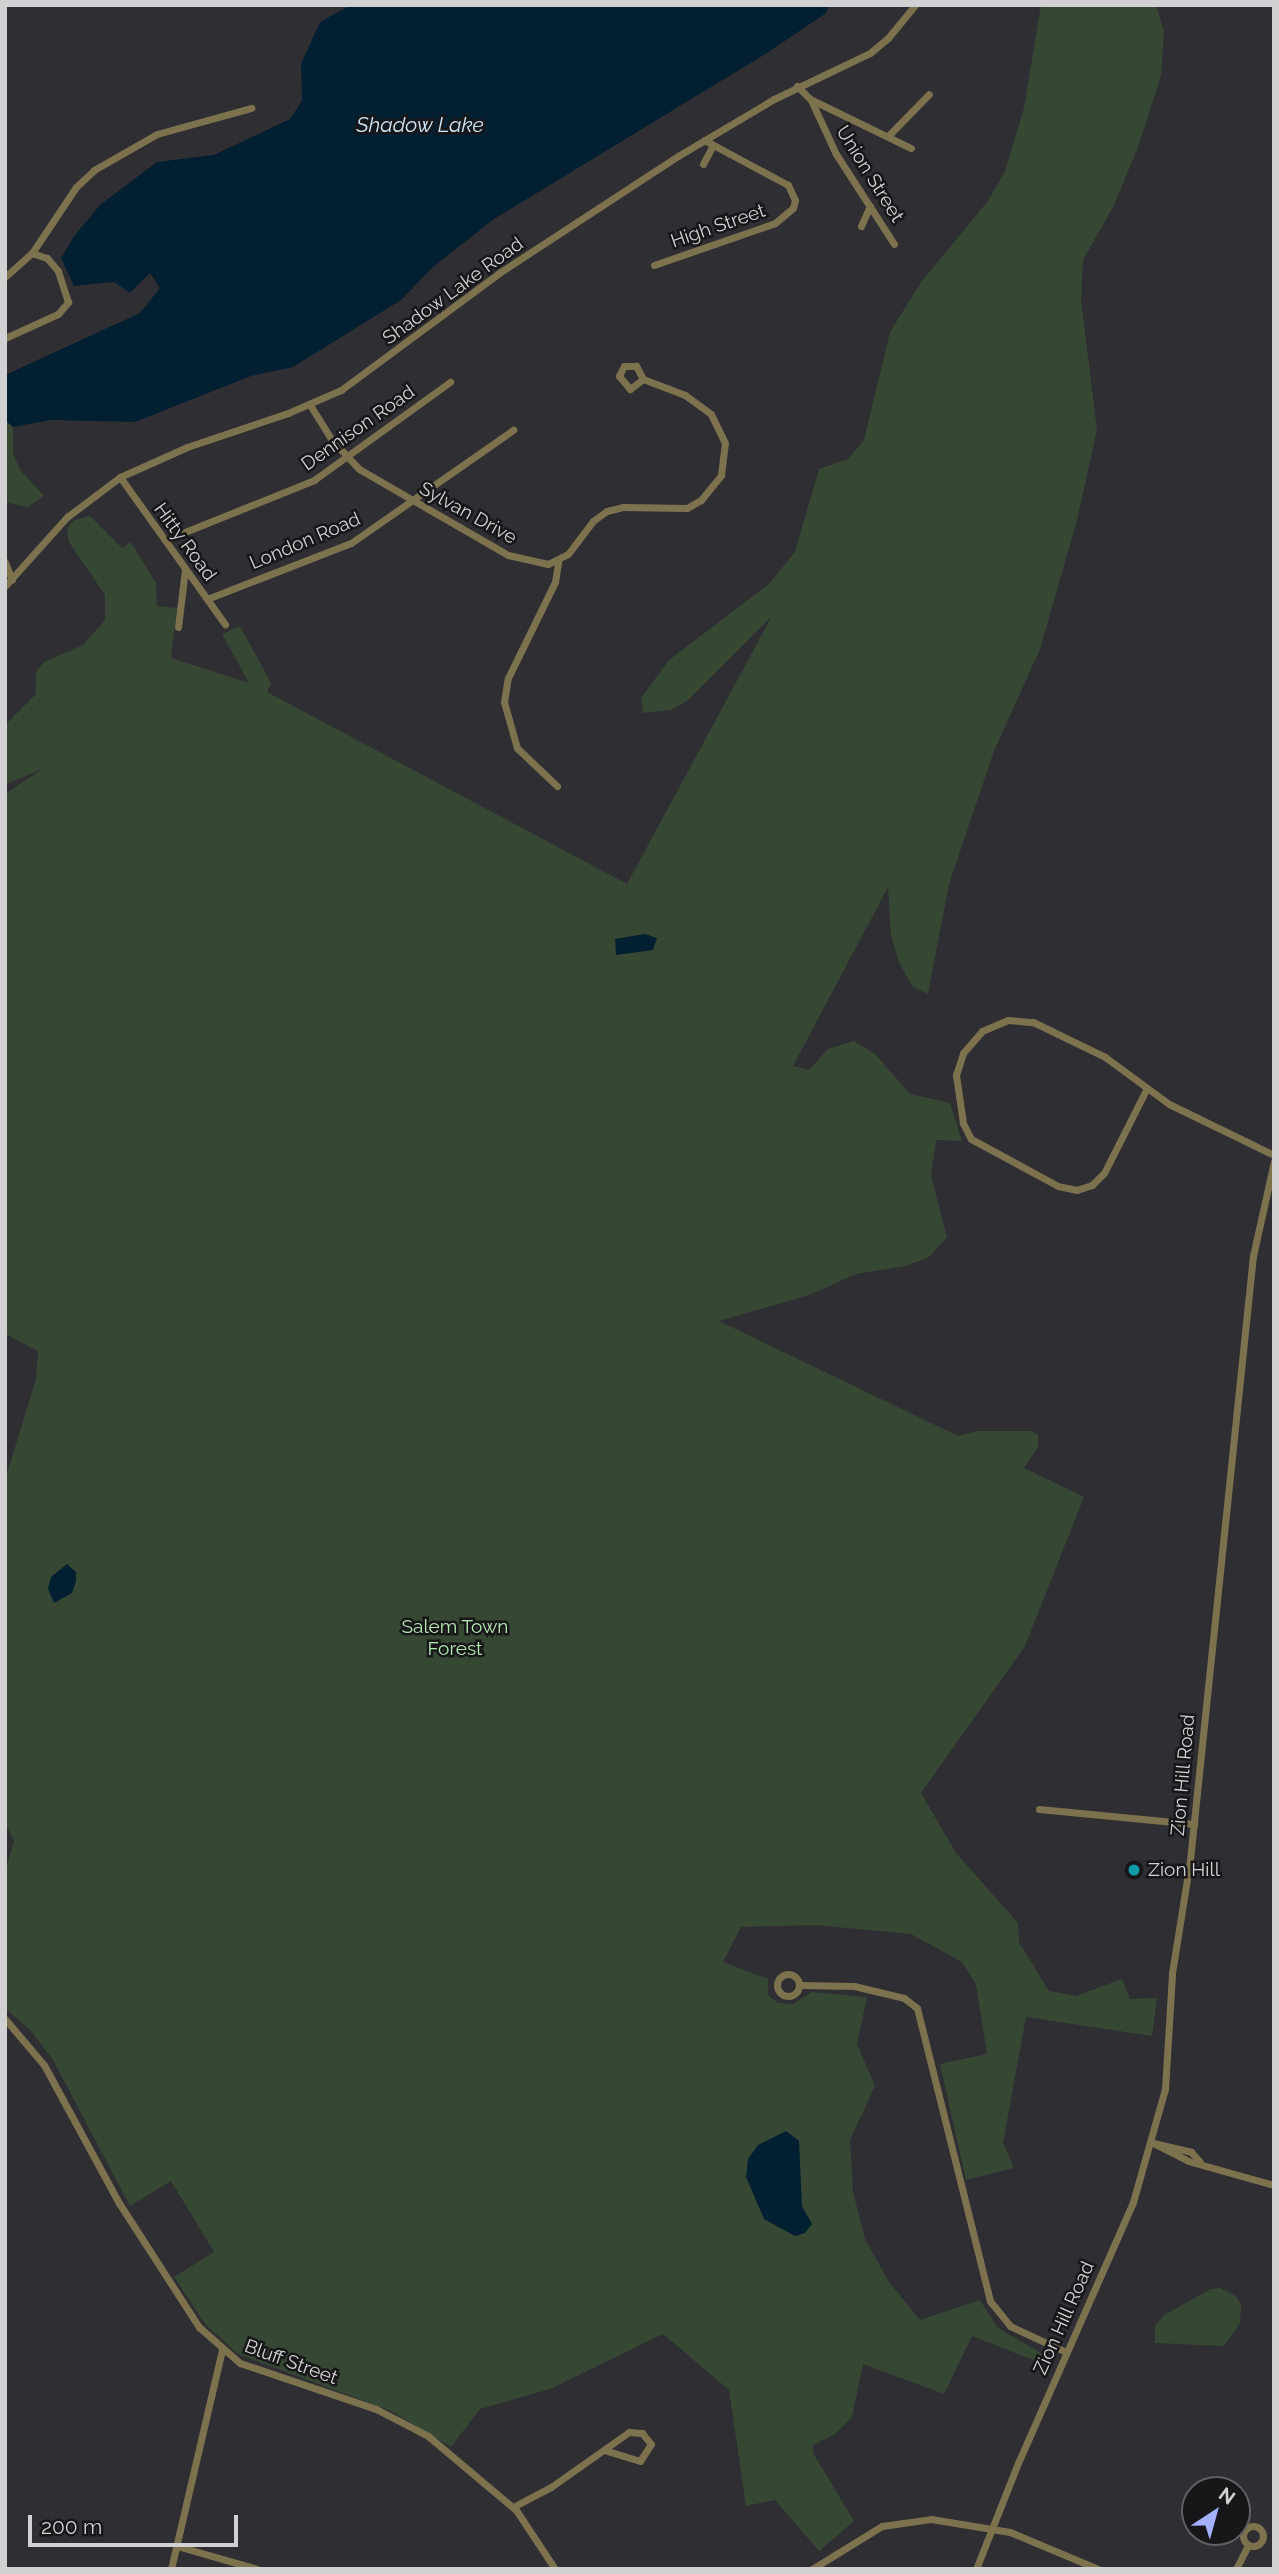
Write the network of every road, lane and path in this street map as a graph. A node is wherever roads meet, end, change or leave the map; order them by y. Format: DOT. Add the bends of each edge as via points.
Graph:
graph roads {
  1 [pos="915,5"];
  2 [pos="797,86"];
  3 [pos="929,94"];
  4 [pos="811,100"];
  5 [pos="251,108"];
  6 [pos="889,135"];
  7 [pos="704,141"];
  8 [pos="713,145"];
  9 [pos="911,148"];
  10 [pos="703,164"];
  11 [pos="870,206"];
  12 [pos="861,226"];
  13 [pos="894,244"];
  14 [pos="32,253"];
  15 [pos="654,265"];
  16 [pos="5,277"];
  17 [pos="5,338"];
  18 [pos="643,379"];
  19 [pos="450,382"];
  20 [pos="310,405"];
  21 [pos="513,430"];
  22 [pos="346,458"];
  23 [pos="120,477"];
  24 [pos="414,500"];
  25 [pos="165,540"];
  26 [pos="5,562"];
  27 [pos="558,562"];
  28 [pos="185,568"];
  29 [pos="9,583"];
  30 [pos="207,599"];
  31 [pos="225,624"];
  32 [pos="178,627"];
  33 [pos="558,786"];
  34 [pos="1146,1090"];
  35 [pos="1274,1155"];
  36 [pos="1274,1161"];
  37 [pos="1039,1809"];
  38 [pos="1194,1824"];
  39 [pos="800,1985"];
  40 [pos="5,2019"];
  41 [pos="1153,2143"];
  42 [pos="1274,2185"];
  43 [pos="222,2350"];
  44 [pos="1066,2351"];
  45 [pos="605,2450"];
  46 [pos="513,2507"];
  47 [pos="992,2528"];
  48 [pos="177,2546"];
  49 [pos="1248,2546"];
  50 [pos="171,2569"];
  51 [pos="257,2569"];
  52 [pos="555,2569"];
  53 [pos="812,2569"];
  54 [pos="976,2569"];
  55 [pos="1098,2569"];
  56 [pos="1236,2569"];
  1 -- 2 [label="street, Shadow Lake Road" via="870,53"];
  2 -- 4 [label="street, Union Street"];
  2 -- 7 [label="street, Shadow Lake Road"];
  3 -- 6 [label="street"];
  4 -- 6 [label="street"];
  4 -- 11 [label="street, Union Street" via="836,154"];
  5 -- 14 [label="street" via="157,134 114,157 76,187"];
  6 -- 9 [label="street"];
  7 -- 8 [label="street, High Street"];
  7 -- 20 [label="street, Shadow Lake Road" via="509,266 362,377"];
  8 -- 10 [label="street"];
  8 -- 15 [label="street, High Street" via="788,185 795,200 793,208 767,226"];
  11 -- 12 [label="street"];
  11 -- 13 [label="street, Union Street"];
  14 -- 16 [label="street"];
  14 -- 17 [label="street" via="47,258 58,271 68,302 58,314"];
  18 -- 27 [label="street" via="685,395 711,414 724,443 720,475 701,500 687,508 607,511"];
  19 -- 22 [label="street, Dennison Road"];
  20 -- 22 [label="street, Sylvan Drive"];
  20 -- 23 [label="street, Shadow Lake Road" via="187,447"];
  21 -- 24 [label="street, London Road"];
  22 -- 24 [label="street, Sylvan Drive"];
  22 -- 25 [label="street, Dennison Road" via="291,491"];
  23 -- 25 [label="street, Hitty Road"];
  23 -- 29 [label="street, Shadow Lake Road" via="67,517"];
  24 -- 27 [label="street, Sylvan Drive" via="508,555 531,563"];
  24 -- 30 [label="street, London Road" via="351,543"];
  25 -- 28 [label="street, Hitty Road"];
  26 -- 29 [label="street"];
  27 -- 33 [label="street" via="555,582 508,678 504,702 517,748"];
  28 -- 30 [label="street, Hitty Road"];
  28 -- 32 [label="street"];
  30 -- 31 [label="street, Hitty Road"];
  34 -- 34 [label="street" via="1083,1045 1048,1027 1017,1020 994,1024 977,1035 963,1053 956,1075 963,1123 971,1139 1047,1180 1077,1190 1104,1173"];
  34 -- 35 [label="street"];
  36 -- 38 [label="street, Zion Hill Road" via="1253,1256"];
  37 -- 38 [label="street"];
  38 -- 41 [label="street, Zion Hill Road" via="1172,1973 1165,2089"];
  39 -- 44 [label="street" via="854,1986 904,1998 917,2008 989,2301 1010,2326"];
  40 -- 43 [label="street, Bluff Street" via="44,2065 105,2180 189,2315"];
  41 -- 42 [label="street" via="1188,2161"];
  41 -- 44 [label="street, Zion Hill Road" via="1133,2202"];
  43 -- 46 [label="street, Bluff Street" via="254,2369 392,2416 428,2437"];
  43 -- 48 [label="street"];
  44 -- 47 [label="street, Zion Hill Road"];
  45 -- 45 [label="street" via="635,2431 651,2444 640,2461"];
  45 -- 46 [label="street"];
  46 -- 52 [label="street, Bluff Street"];
  47 -- 53 [label="street" via="906,2519 872,2531"];
  47 -- 54 [label="street, Zion Hill Road"];
  47 -- 55 [label="street" via="1036,2541"];
  48 -- 50 [label="street"];
  48 -- 51 [label="street"];
  49 -- 56 [label="street"];
}
